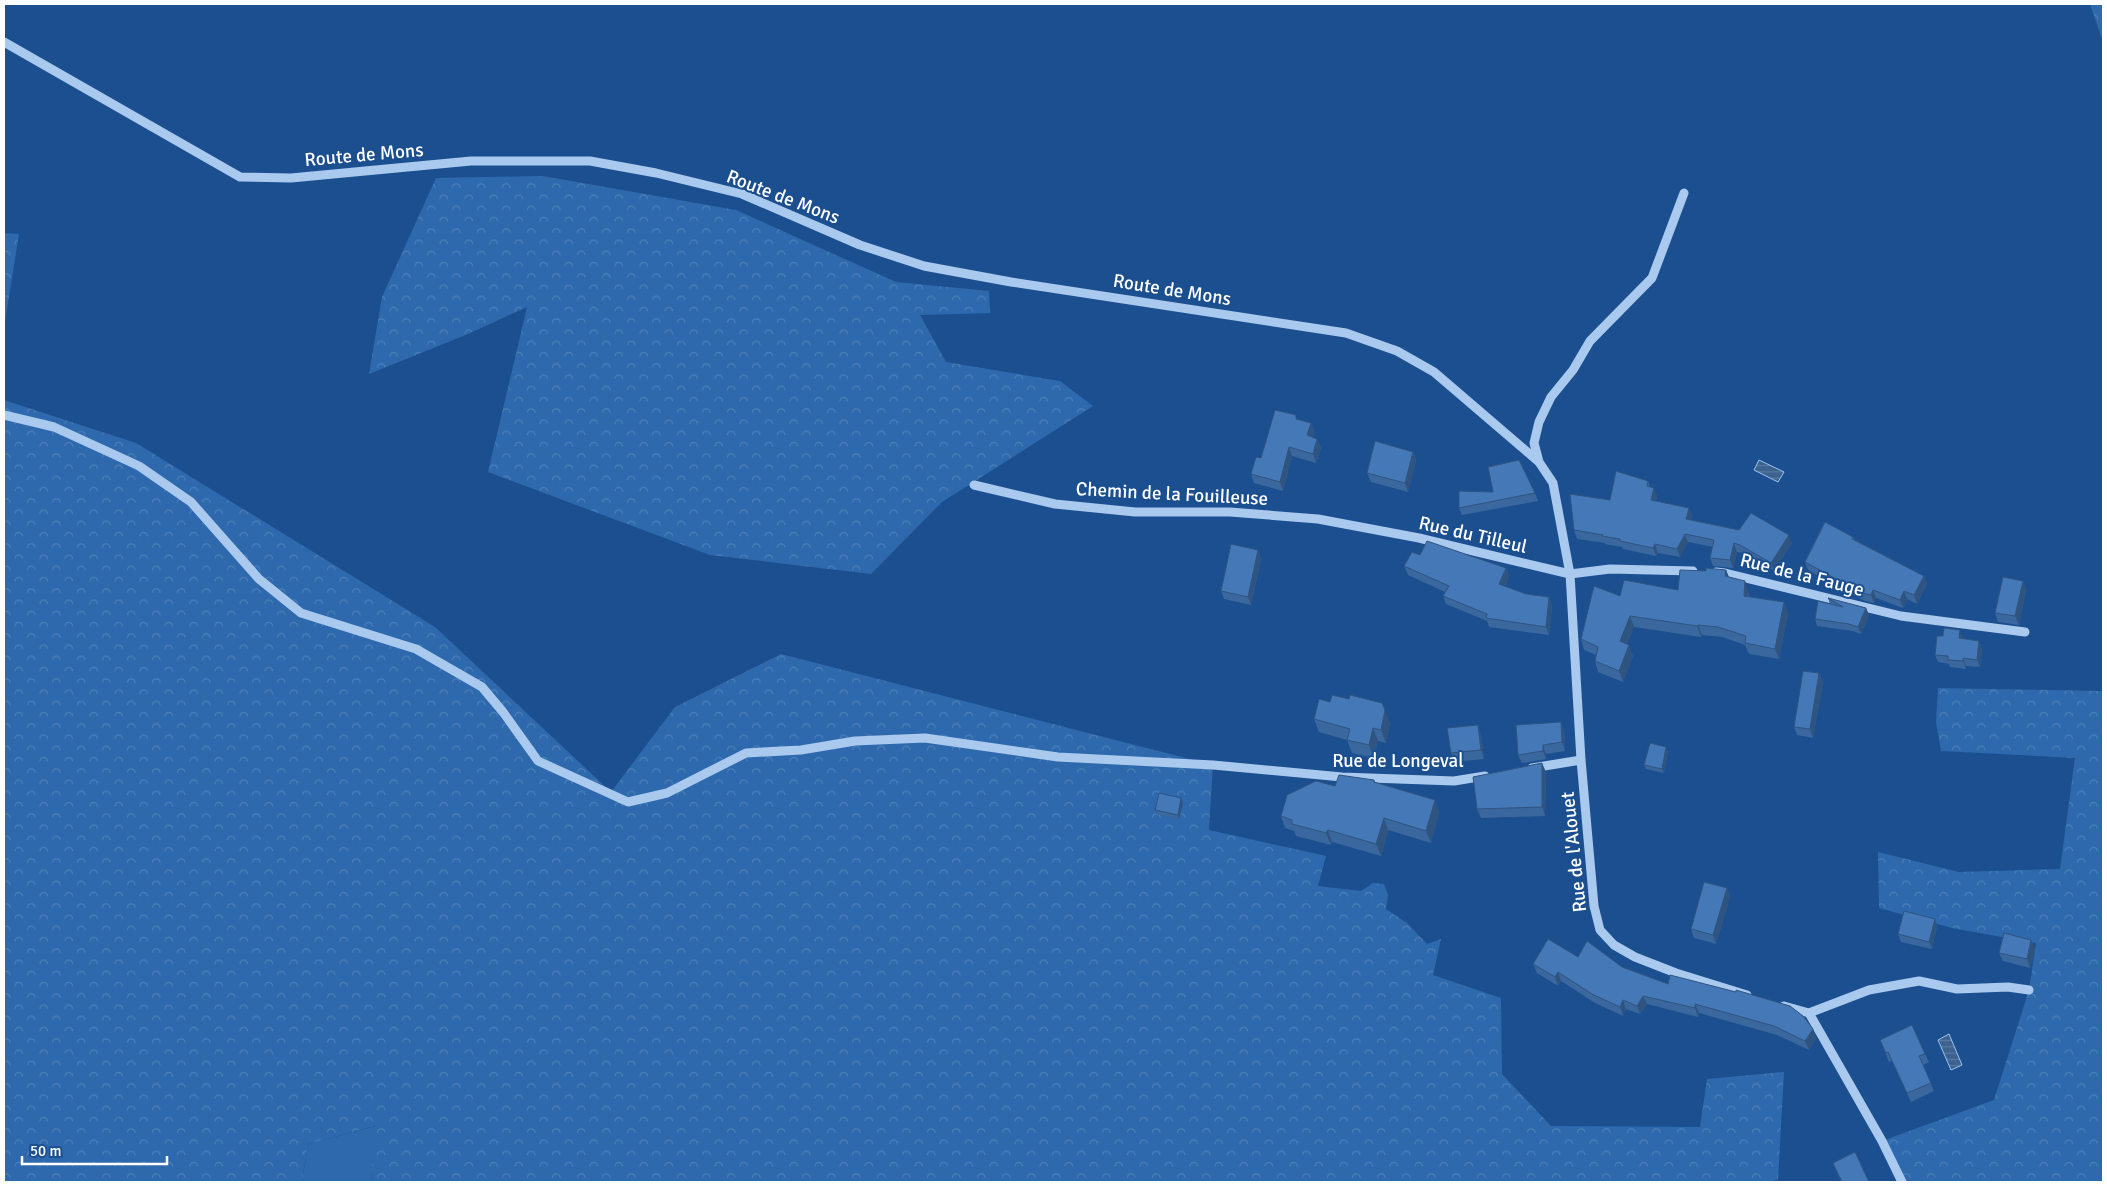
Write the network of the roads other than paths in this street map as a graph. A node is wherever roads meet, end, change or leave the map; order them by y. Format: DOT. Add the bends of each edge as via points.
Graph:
graph roads {
  1 [pos="4,42"];
  2 [pos="1684,193"];
  3 [pos="4,415"];
  4 [pos="1538,462"];
  5 [pos="974,485"];
  6 [pos="1369,528"];
  7 [pos="1570,574"];
  8 [pos="2025,632"];
  9 [pos="1581,760"];
  10 [pos="1522,769"];
  11 [pos="1493,774"];
  12 [pos="2029,990"];
  13 [pos="1752,996"];
  14 [pos="1771,1002"];
  15 [pos="1809,1013"];
  16 [pos="1902,1182"];
  1 -- 4 [label="street, Route de Mons" via="240,177 291,178 471,161 590,161 742,194 860,245 924,266 1346,333 1397,351 1434,372"];
  2 -- 4 [label="street" via="1652,278 1590,341 1573,370 1551,397 1539,422 1534,444"];
  3 -- 11 [label="street, Rue de Longeval" via="54,427 139,466 191,502 259,579 301,613 416,649 482,687 538,761 628,802 667,793 746,753 801,750 855,741 925,738 1058,757 1213,765 1304,775 1454,781"];
  4 -- 7 [label="street, Rue de l'Alouet" via="1553,483"];
  5 -- 6 [label="street, Chemin de la Fouilleuse" via="1056,504 1135,512 1230,512"];
  6 -- 7 [label="street, Rue du Tilleul"];
  7 -- 8 [label="street, Rue de la Fauge" via="1645,568 1725,573 1902,616"];
  7 -- 9 [label="street, Rue de l'Alouet"];
  9 -- 10 [label="street"];
  9 -- 13 [label="street, Rue de l'Alouet" via="1594,906 1600,930 1614,945 1635,958"];
  12 -- 15 [label="street" via="2008,987 1958,989 1919,981 1869,990"];
  14 -- 15 [label="street"];
  15 -- 16 [label="street"];
}
